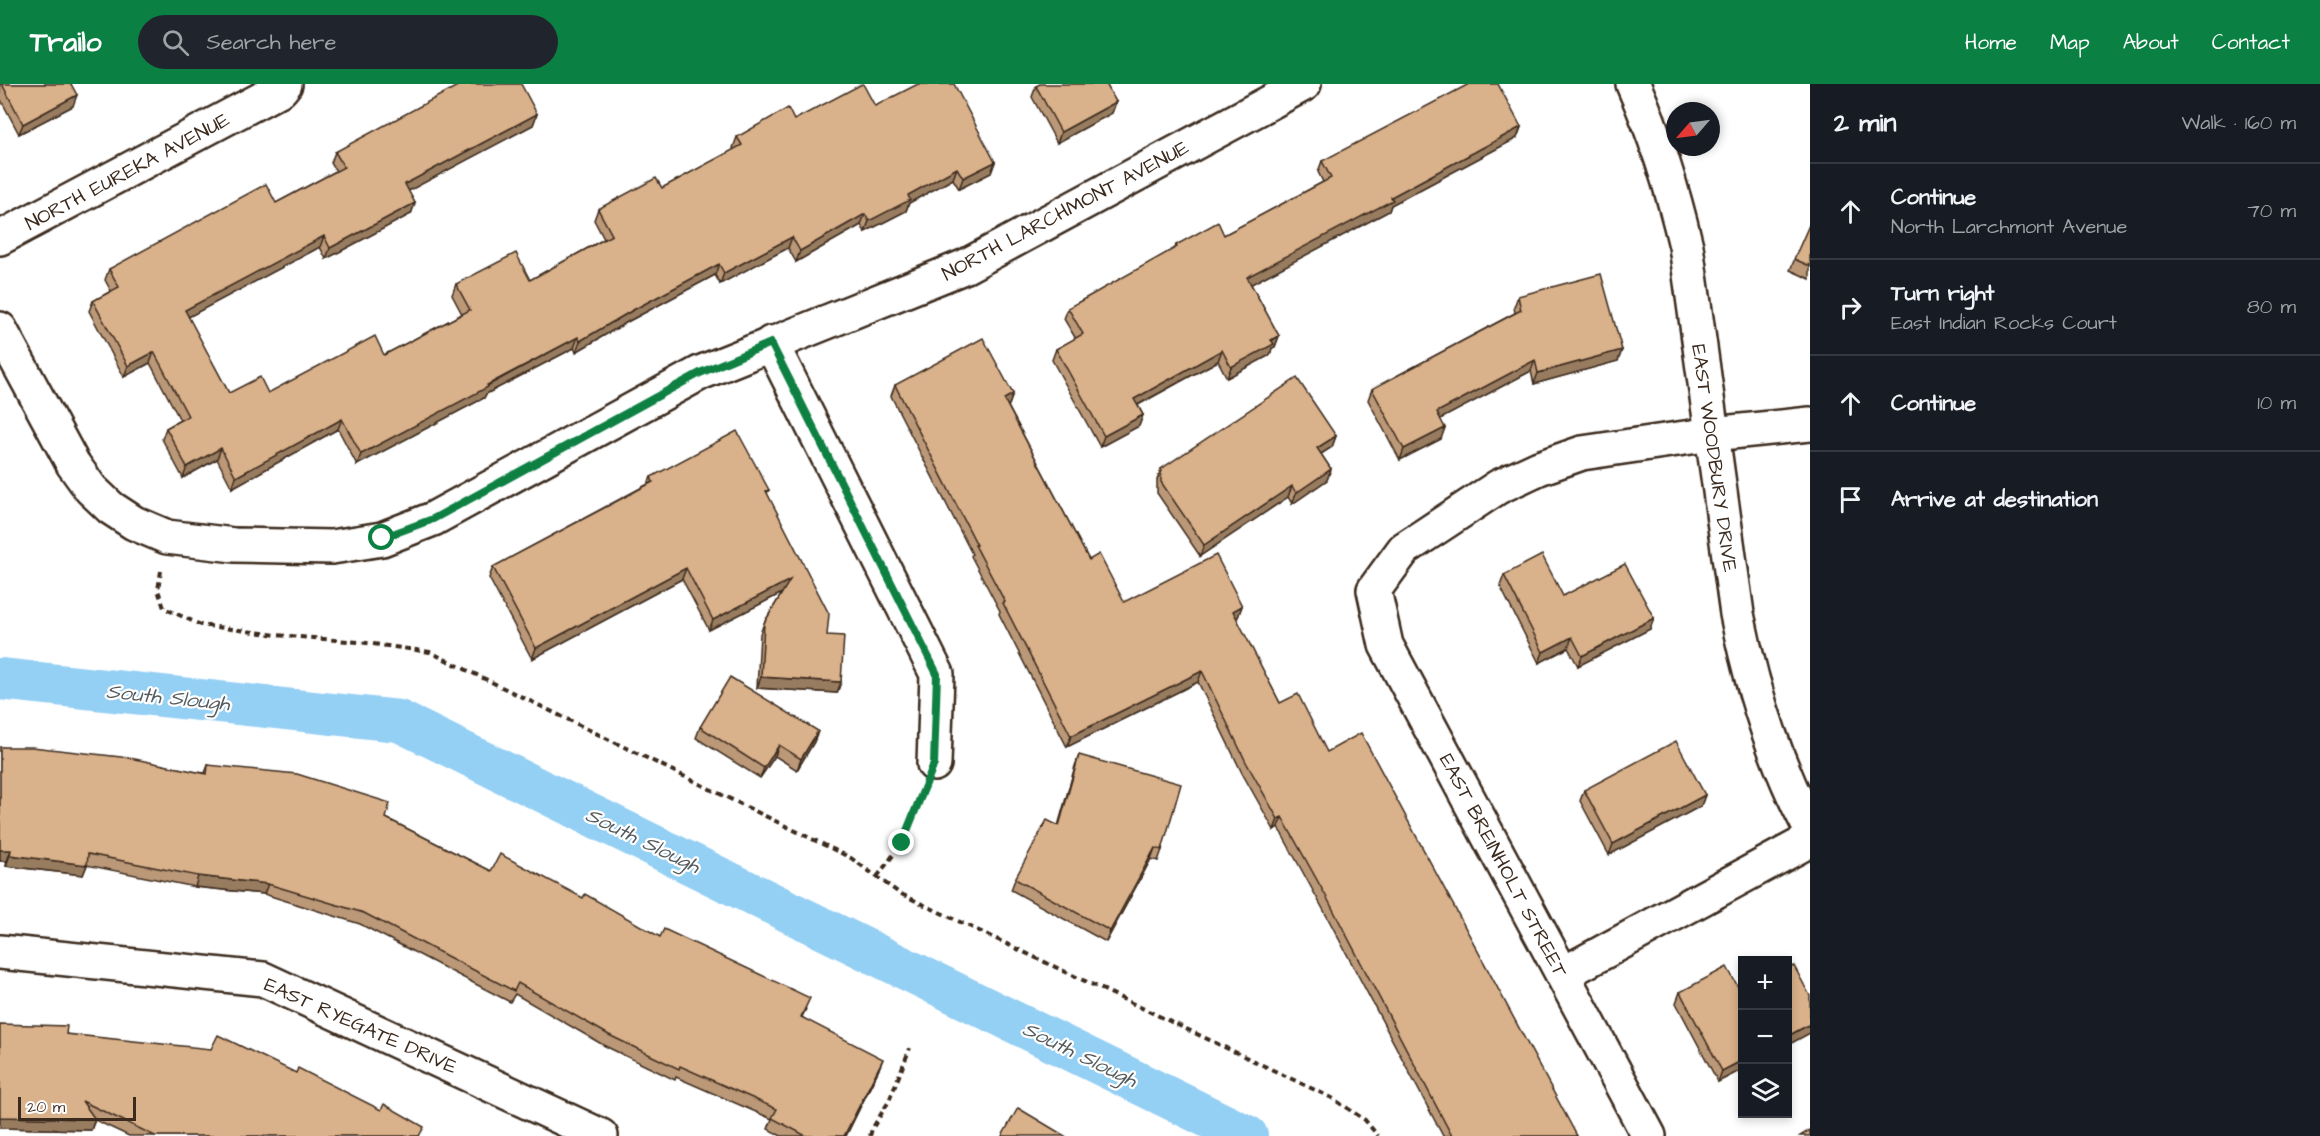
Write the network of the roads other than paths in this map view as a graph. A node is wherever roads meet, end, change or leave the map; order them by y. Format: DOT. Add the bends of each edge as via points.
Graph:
graph roads {
  1 [pos="285,84"];
  2 [pos="1304,84"];
  3 [pos="1633,84"];
  4 [pos="0,238"];
  5 [pos="0,329"];
  6 [pos="771,343"];
  7 [pos="1810,424"];
  8 [pos="1712,434"];
  9 [pos="934,764"];
  10 [pos="1810,828"];
  11 [pos="1810,840"];
  12 [pos="0,952"];
  13 [pos="1563,974"];
  14 [pos="601,1136"];
  15 [pos="1649,1136"];
  1 -- 4 [label="street, NORTH EUREKA AVENUE"];
  2 -- 6 [label="street, NORTH LARCHMONT AVENUE" via="966,266"];
  3 -- 8 [label="street, EAST WOODBURY DRIVE" via="1679,213"];
  5 -- 6 [label="street, NORTH LARCHMONT AVENUE" via="73,464 111,508 167,537 234,545 332,547 372,540 433,519 700,373"];
  6 -- 9 [label="street" via="937,674"];
  7 -- 8 [label="street"];
  8 -- 10 [label="street, EAST WOODBURY DRIVE" via="1745,658 1771,746"];
  8 -- 13 [label="street, EAST BREINHOLT STREET" via="1582,453 1539,468 1498,487 1404,549 1374,590 1386,645"];
  11 -- 13 [label="street"];
  12 -- 14 [label="street, EAST RYEGATE DRIVE" via="263,979"];
  13 -- 15 [label="street, EAST BREINHOLT STREET"];
}
